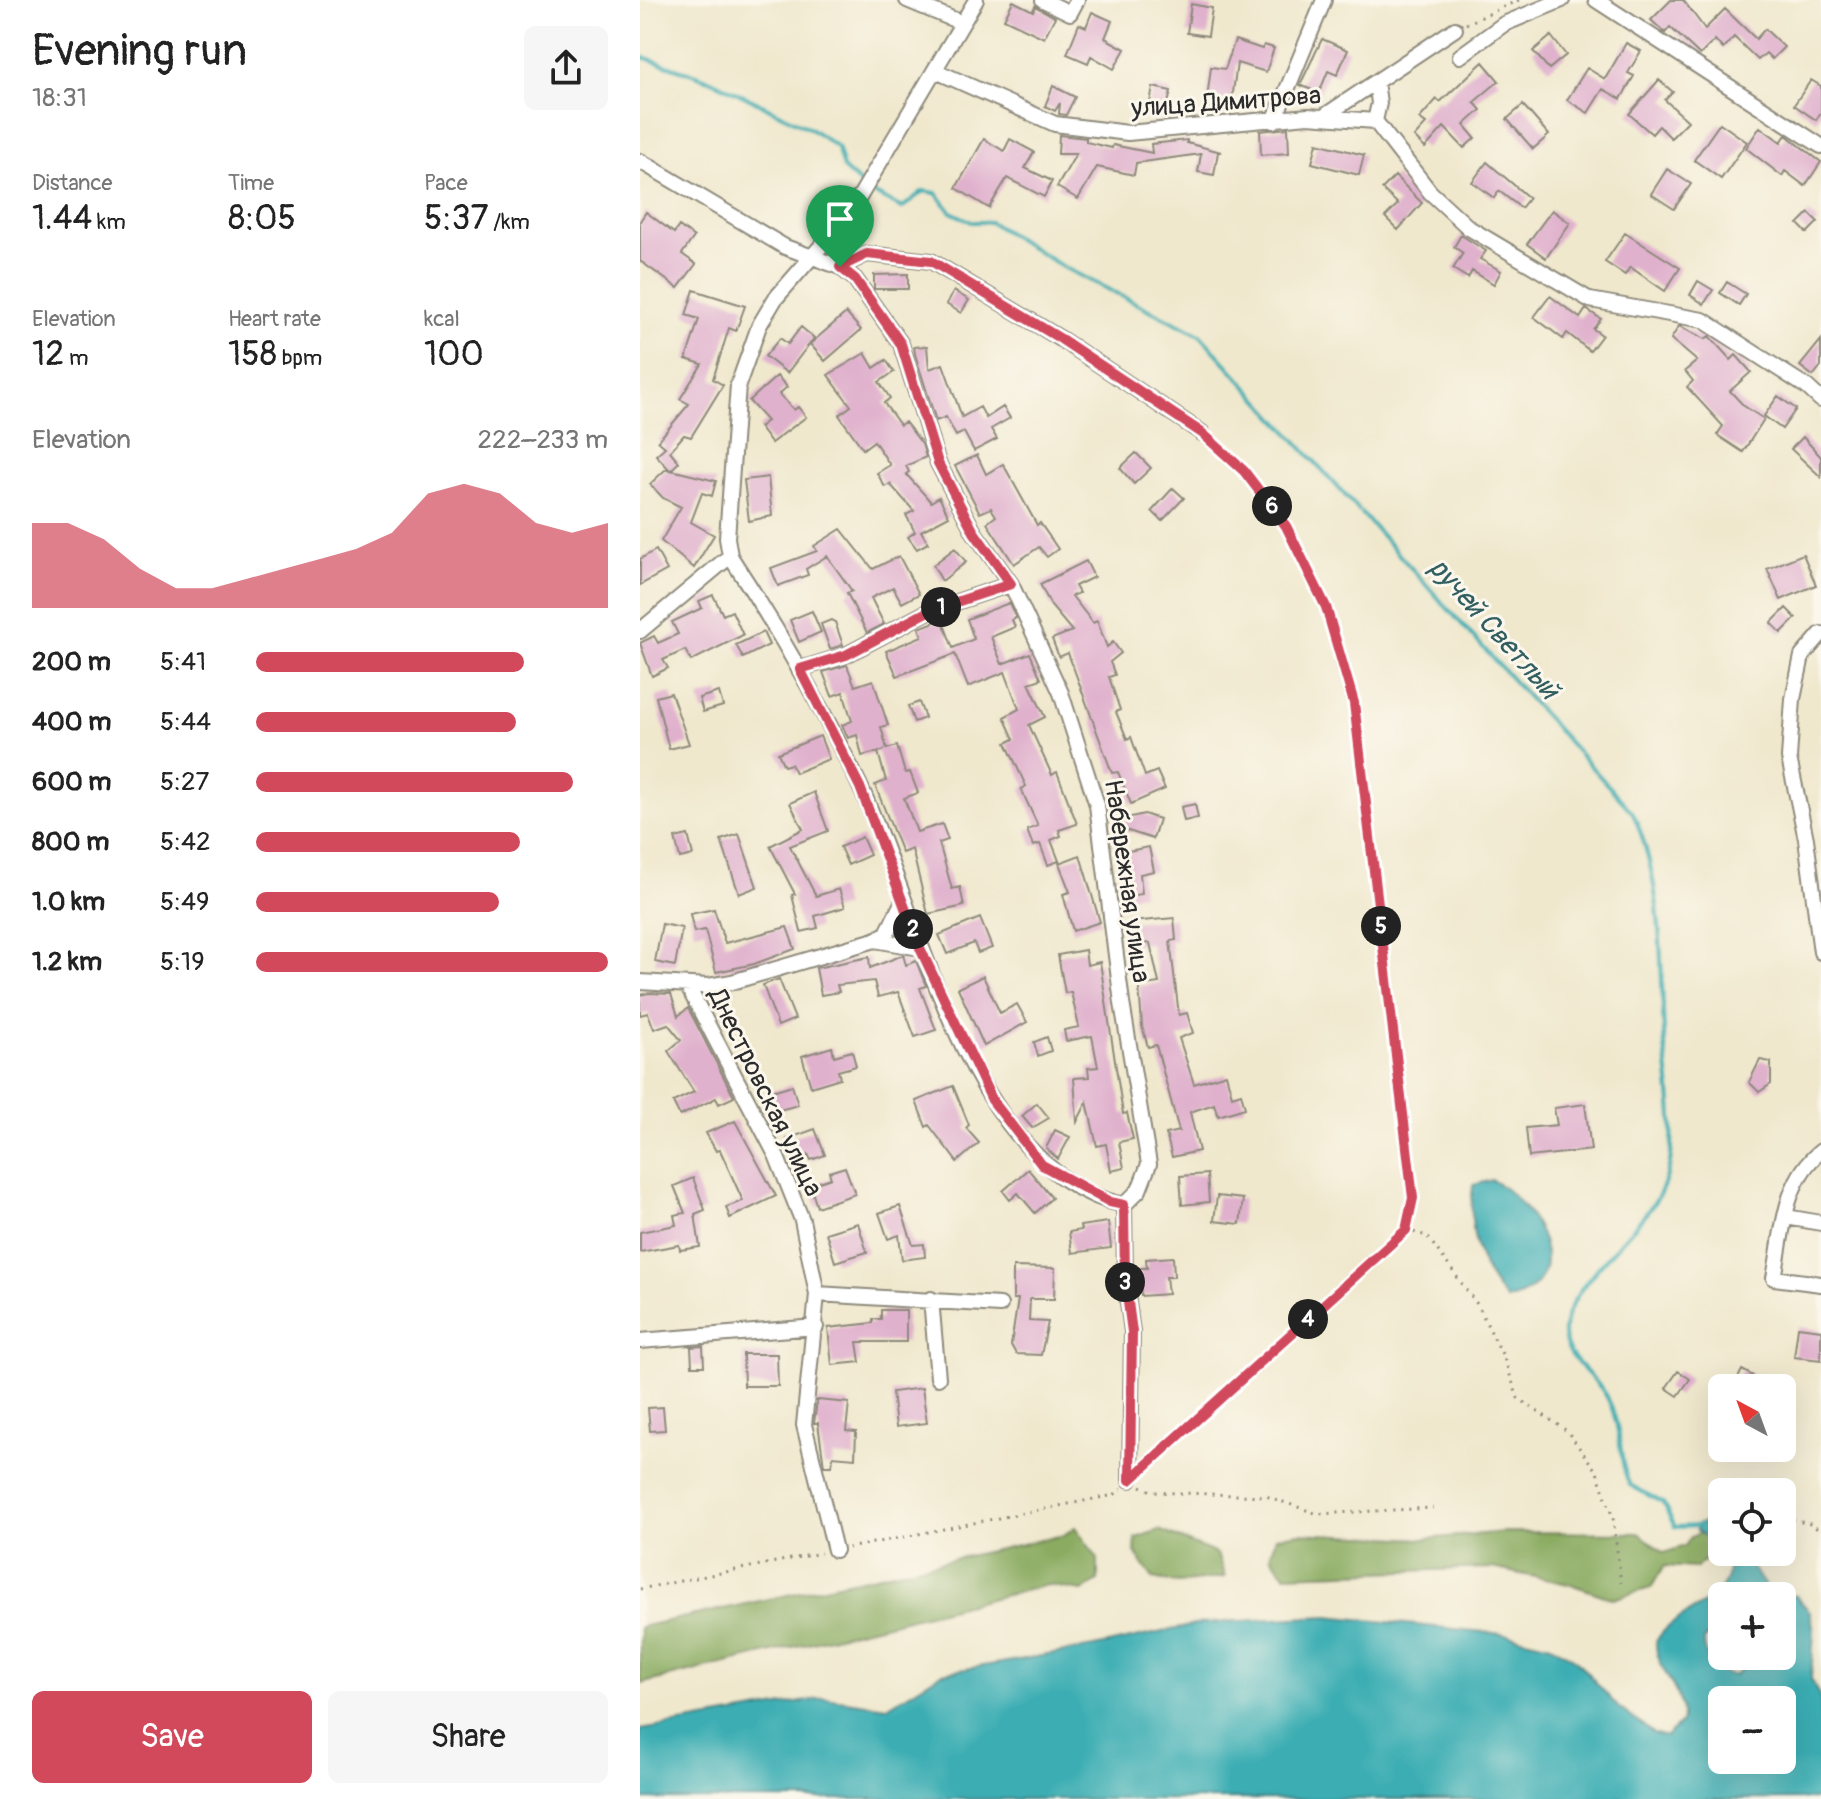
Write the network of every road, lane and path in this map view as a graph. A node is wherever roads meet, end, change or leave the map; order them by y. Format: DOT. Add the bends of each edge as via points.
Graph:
graph roads {
  1 [pos="907,0"];
  2 [pos="976,0"];
  3 [pos="1043,0"];
  4 [pos="1077,0"];
  5 [pos="1324,0"];
  6 [pos="1519,0"];
  7 [pos="1562,0"];
  8 [pos="1596,0"];
  9 [pos="962,23"];
  10 [pos="1455,29"];
  11 [pos="1460,56"];
  12 [pos="936,71"];
  13 [pos="1376,82"];
  14 [pos="1326,115"];
  15 [pos="1274,121"];
  16 [pos="1375,121"];
  17 [pos="1821,146"];
  18 [pos="640,161"];
  19 [pos="809,258"];
  20 [pos="840,267"];
  21 [pos="1821,400"];
  22 [pos="1202,433"];
  23 [pos="730,556"];
  24 [pos="1011,584"];
  25 [pos="640,631"];
  26 [pos="1821,634"];
  27 [pos="800,669"];
  28 [pos="903,901"];
  29 [pos="875,940"];
  30 [pos="920,948"];
  31 [pos="1821,952"];
  32 [pos="640,982"];
  33 [pos="687,985"];
  34 [pos="1821,1151"];
  35 [pos="1124,1205"];
  36 [pos="1786,1217"];
  37 [pos="1821,1223"];
  38 [pos="1406,1230"];
  39 [pos="1821,1284"];
  40 [pos="817,1294"];
  41 [pos="931,1299"];
  42 [pos="1000,1305"];
  43 [pos="816,1327"];
  44 [pos="640,1341"];
  45 [pos="938,1378"];
  46 [pos="1130,1480"];
  47 [pos="1433,1508"];
  48 [pos="1796,1521"];
  49 [pos="1821,1531"];
  50 [pos="835,1550"];
  51 [pos="1621,1583"];
  52 [pos="640,1589"];
  1 -- 9 [label="street"];
  2 -- 9 [label="street"];
  3 -- 4 [label="street" via="1070,13"];
  5 -- 15 [label="street"];
  6 -- 10 [label="path"];
  7 -- 11 [label="street" via="1504,24"];
  8 -- 17 [label="street"];
  9 -- 12 [label="street"];
  10 -- 13 [label="street"];
  12 -- 15 [label="street, улица Димитрова" via="1055,124 1128,133"];
  12 -- 19 [label="street" via="850,213"];
  13 -- 14 [label="street"];
  13 -- 16 [label="street"];
  14 -- 15 [label="street, улица Димитрова"];
  14 -- 16 [label="street, улица Димитрова"];
  16 -- 21 [label="street" via="1430,192 1469,228 1590,300 1703,320"];
  18 -- 19 [label="street"];
  19 -- 20 [label="street"];
  19 -- 23 [label="street" via="759,326 738,385 730,460"];
  20 -- 22 [label="street" via="867,254 931,261"];
  20 -- 24 [label="street, Набережная улица" via="855,279 901,344 938,463 974,532"];
  22 -- 38 [label="path" via="1244,471 1286,526 1326,607 1354,703 1413,1198"];
  23 -- 25 [label="street"];
  23 -- 27 [label="street"];
  24 -- 27 [label="street" via="929,611 846,655"];
  24 -- 35 [label="street, Набережная улица" via="1061,693 1097,805 1149,1164 1139,1190"];
  26 -- 31 [label="street" via="1802,656 1789,758"];
  27 -- 28 [label="street" via="860,787"];
  28 -- 29 [label="street" via="887,933"];
  28 -- 30 [label="street"];
  29 -- 30 [label="street"];
  29 -- 33 [label="street" via="732,982"];
  30 -- 35 [label="street" via="980,1080 1029,1152 1062,1178"];
  32 -- 33 [label="street"];
  33 -- 40 [label="street, Днестровская улица" via="776,1155 802,1220"];
  34 -- 36 [label="street" via="1794,1180"];
  35 -- 46 [label="street" via="1132,1332"];
  36 -- 37 [label="street"];
  36 -- 39 [label="street" via="1774,1278"];
  38 -- 46 [label="path"];
  38 -- 51 [label="path" via="1427,1236 1477,1304 1518,1398 1567,1431 1597,1472 1613,1518"];
  40 -- 41 [label="street"];
  40 -- 43 [label="street, Днестровская улица"];
  41 -- 42 [label="street"];
  41 -- 45 [label="street"];
  43 -- 44 [label="street"];
  43 -- 50 [label="street, Днестровская улица" via="804,1425"];
  46 -- 47 [label="path" via="1153,1492 1266,1496 1318,1514"];
  46 -- 50 [label="path" via="1114,1495"];
  48 -- 49 [label="path"];
  50 -- 52 [label="path"];
}
